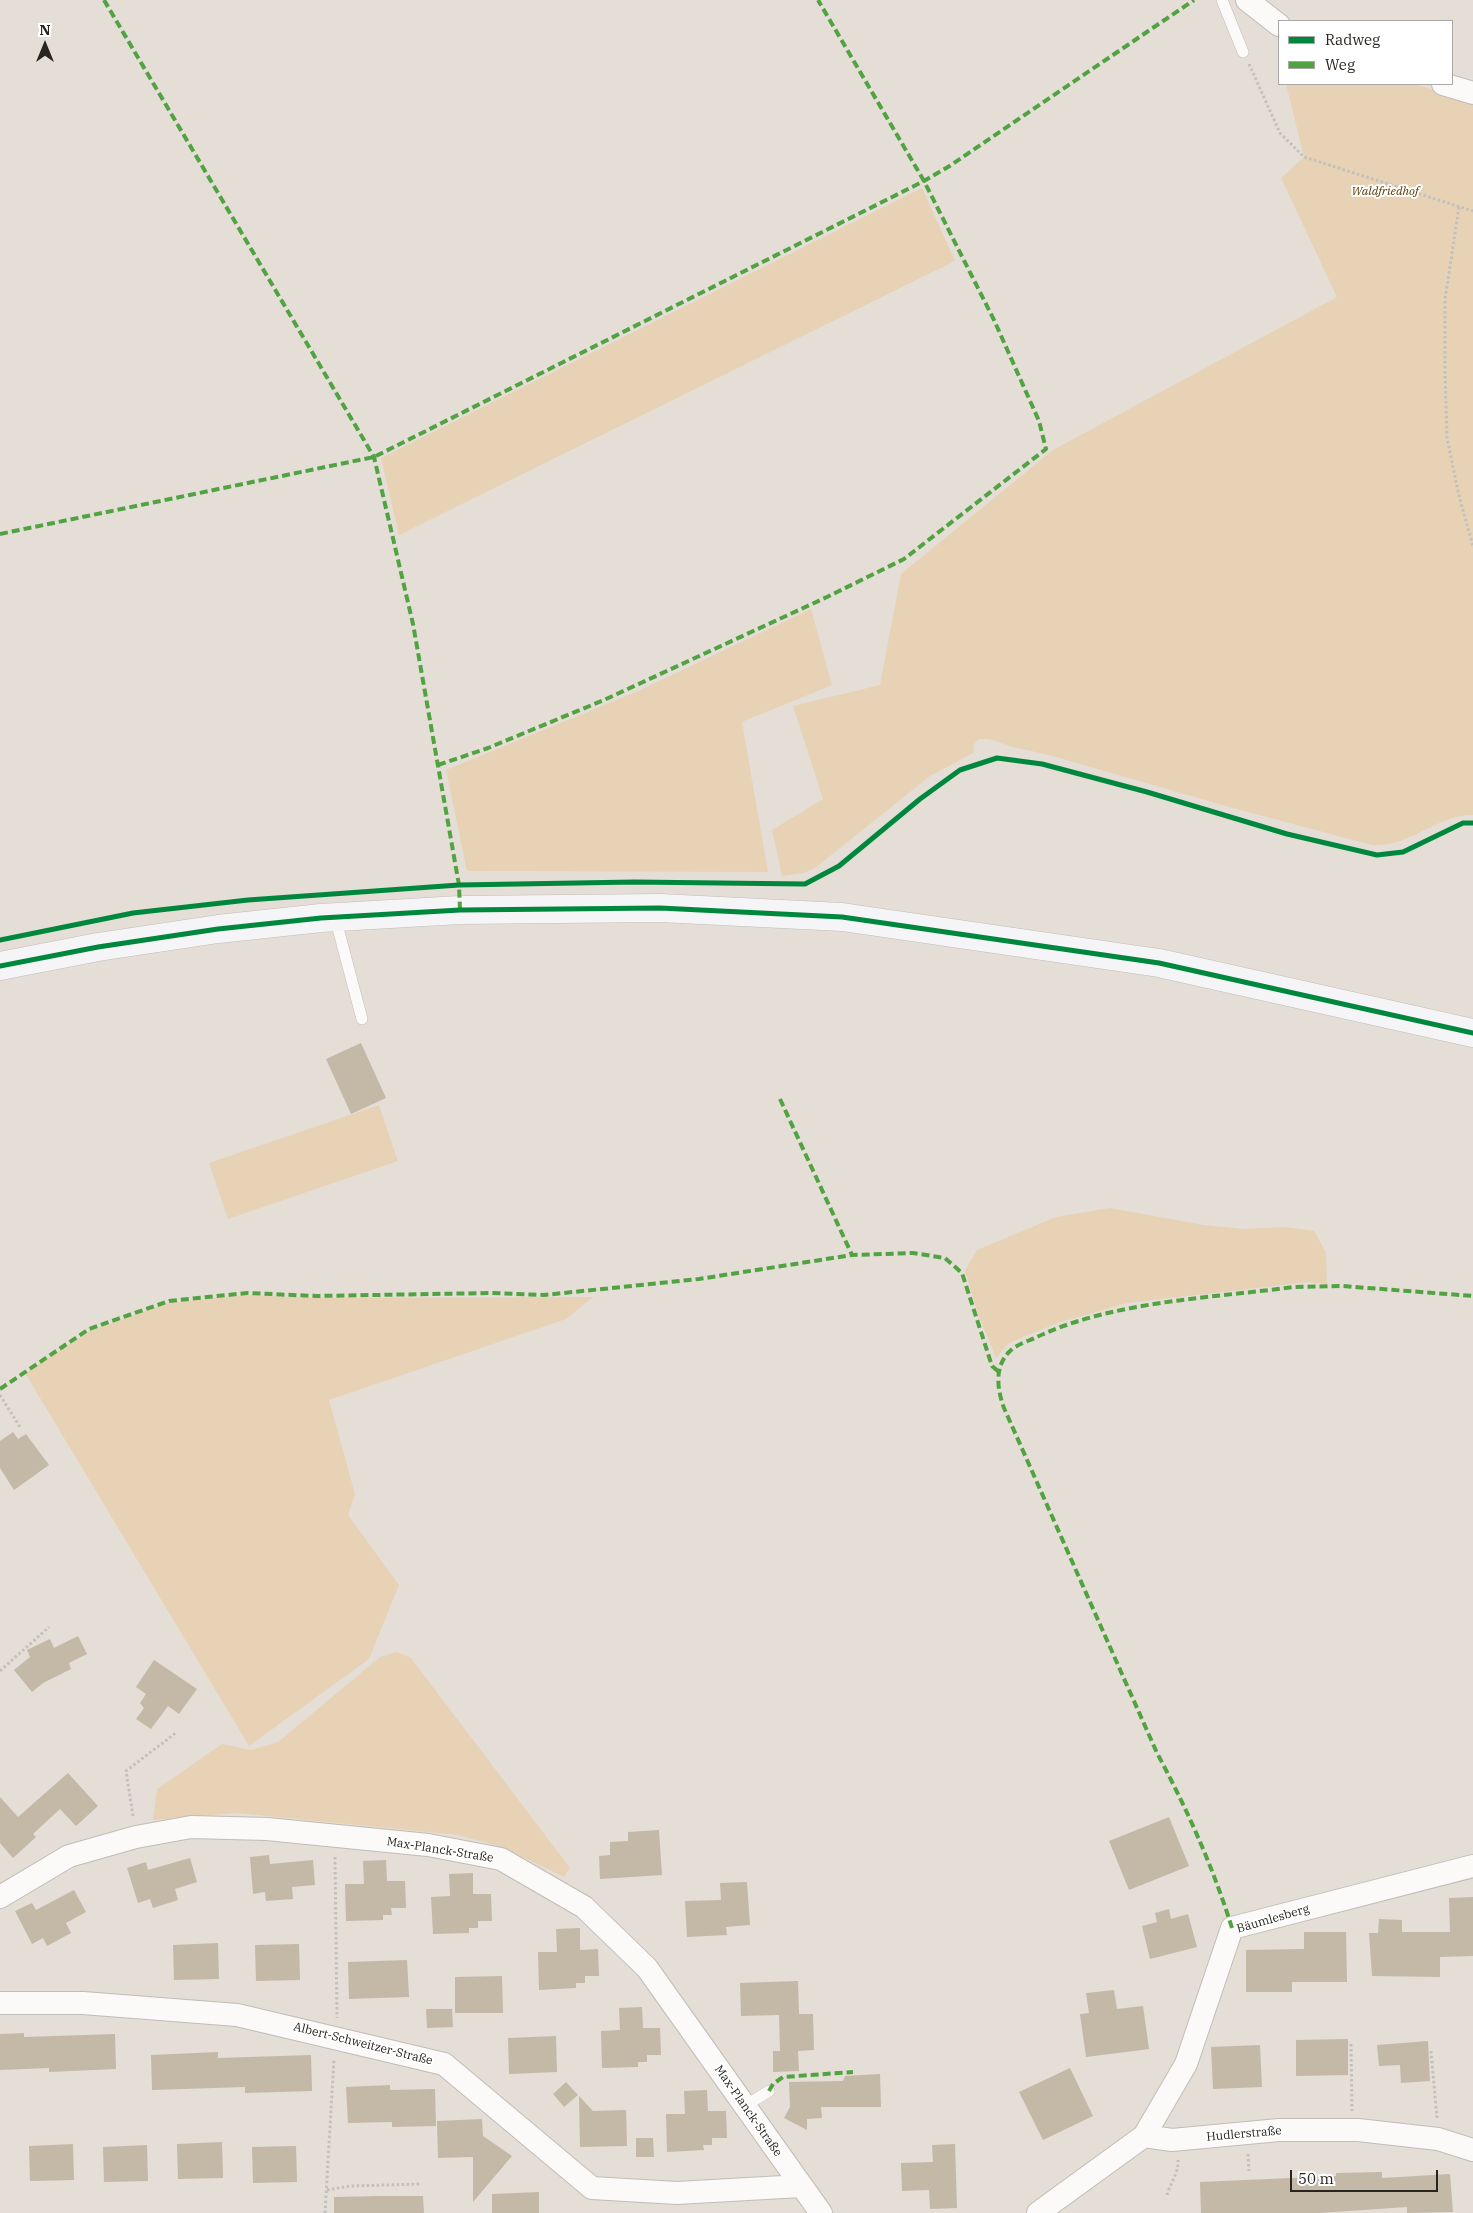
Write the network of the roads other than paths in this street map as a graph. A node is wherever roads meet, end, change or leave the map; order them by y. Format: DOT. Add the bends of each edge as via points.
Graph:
graph roads {
  1 [pos="1222,0"];
  2 [pos="1246,0"];
  3 [pos="1278,24"];
  4 [pos="1243,52"];
  5 [pos="1446,85"];
  6 [pos="1473,93"];
  7 [pos="335,917"];
  8 [pos="0,966"];
  9 [pos="362,1020"];
  10 [pos="1473,1034"];
  11 [pos="1473,1866"];
  12 [pos="0,1897"];
  13 [pos="0,2003"];
  14 [pos="769,2091"];
  15 [pos="745,2106"];
  16 [pos="1144,2136"];
  17 [pos="1473,2150"];
  18 [pos="801,2186"];
  19 [pos="821,2213"];
  20 [pos="1038,2213"];
  1 -- 4 [label="lane"];
  2 -- 3 [label="street"];
  5 -- 6 [label="street"];
  7 -- 8 [label="street" via="218,929"];
  7 -- 9 [label="lane"];
  7 -- 10 [label="street" via="460,910 660,908 842,917 1159,963"];
  11 -- 16 [label="street, Bäumlesberg" via="1232,1928 1186,2064"];
  12 -- 15 [label="street, Max-Planck-Straße" via="69,1856 136,1837 191,1828 267,1829 428,1845 501,1860 584,1907 647,1968"];
  13 -- 18 [label="street, Albert-Schweitzer-Straße" via="83,2003 237,2015 444,2064 592,2188 677,2193"];
  14 -- 15 [label="lane"];
  15 -- 18 [label="street, Max-Planck-Straße"];
  16 -- 17 [label="street, Hudlerstraße" via="1177,2140 1278,2130 1353,2130 1438,2139"];
  16 -- 20 [label="street"];
  18 -- 19 [label="street, Max-Planck-Straße"];
}
